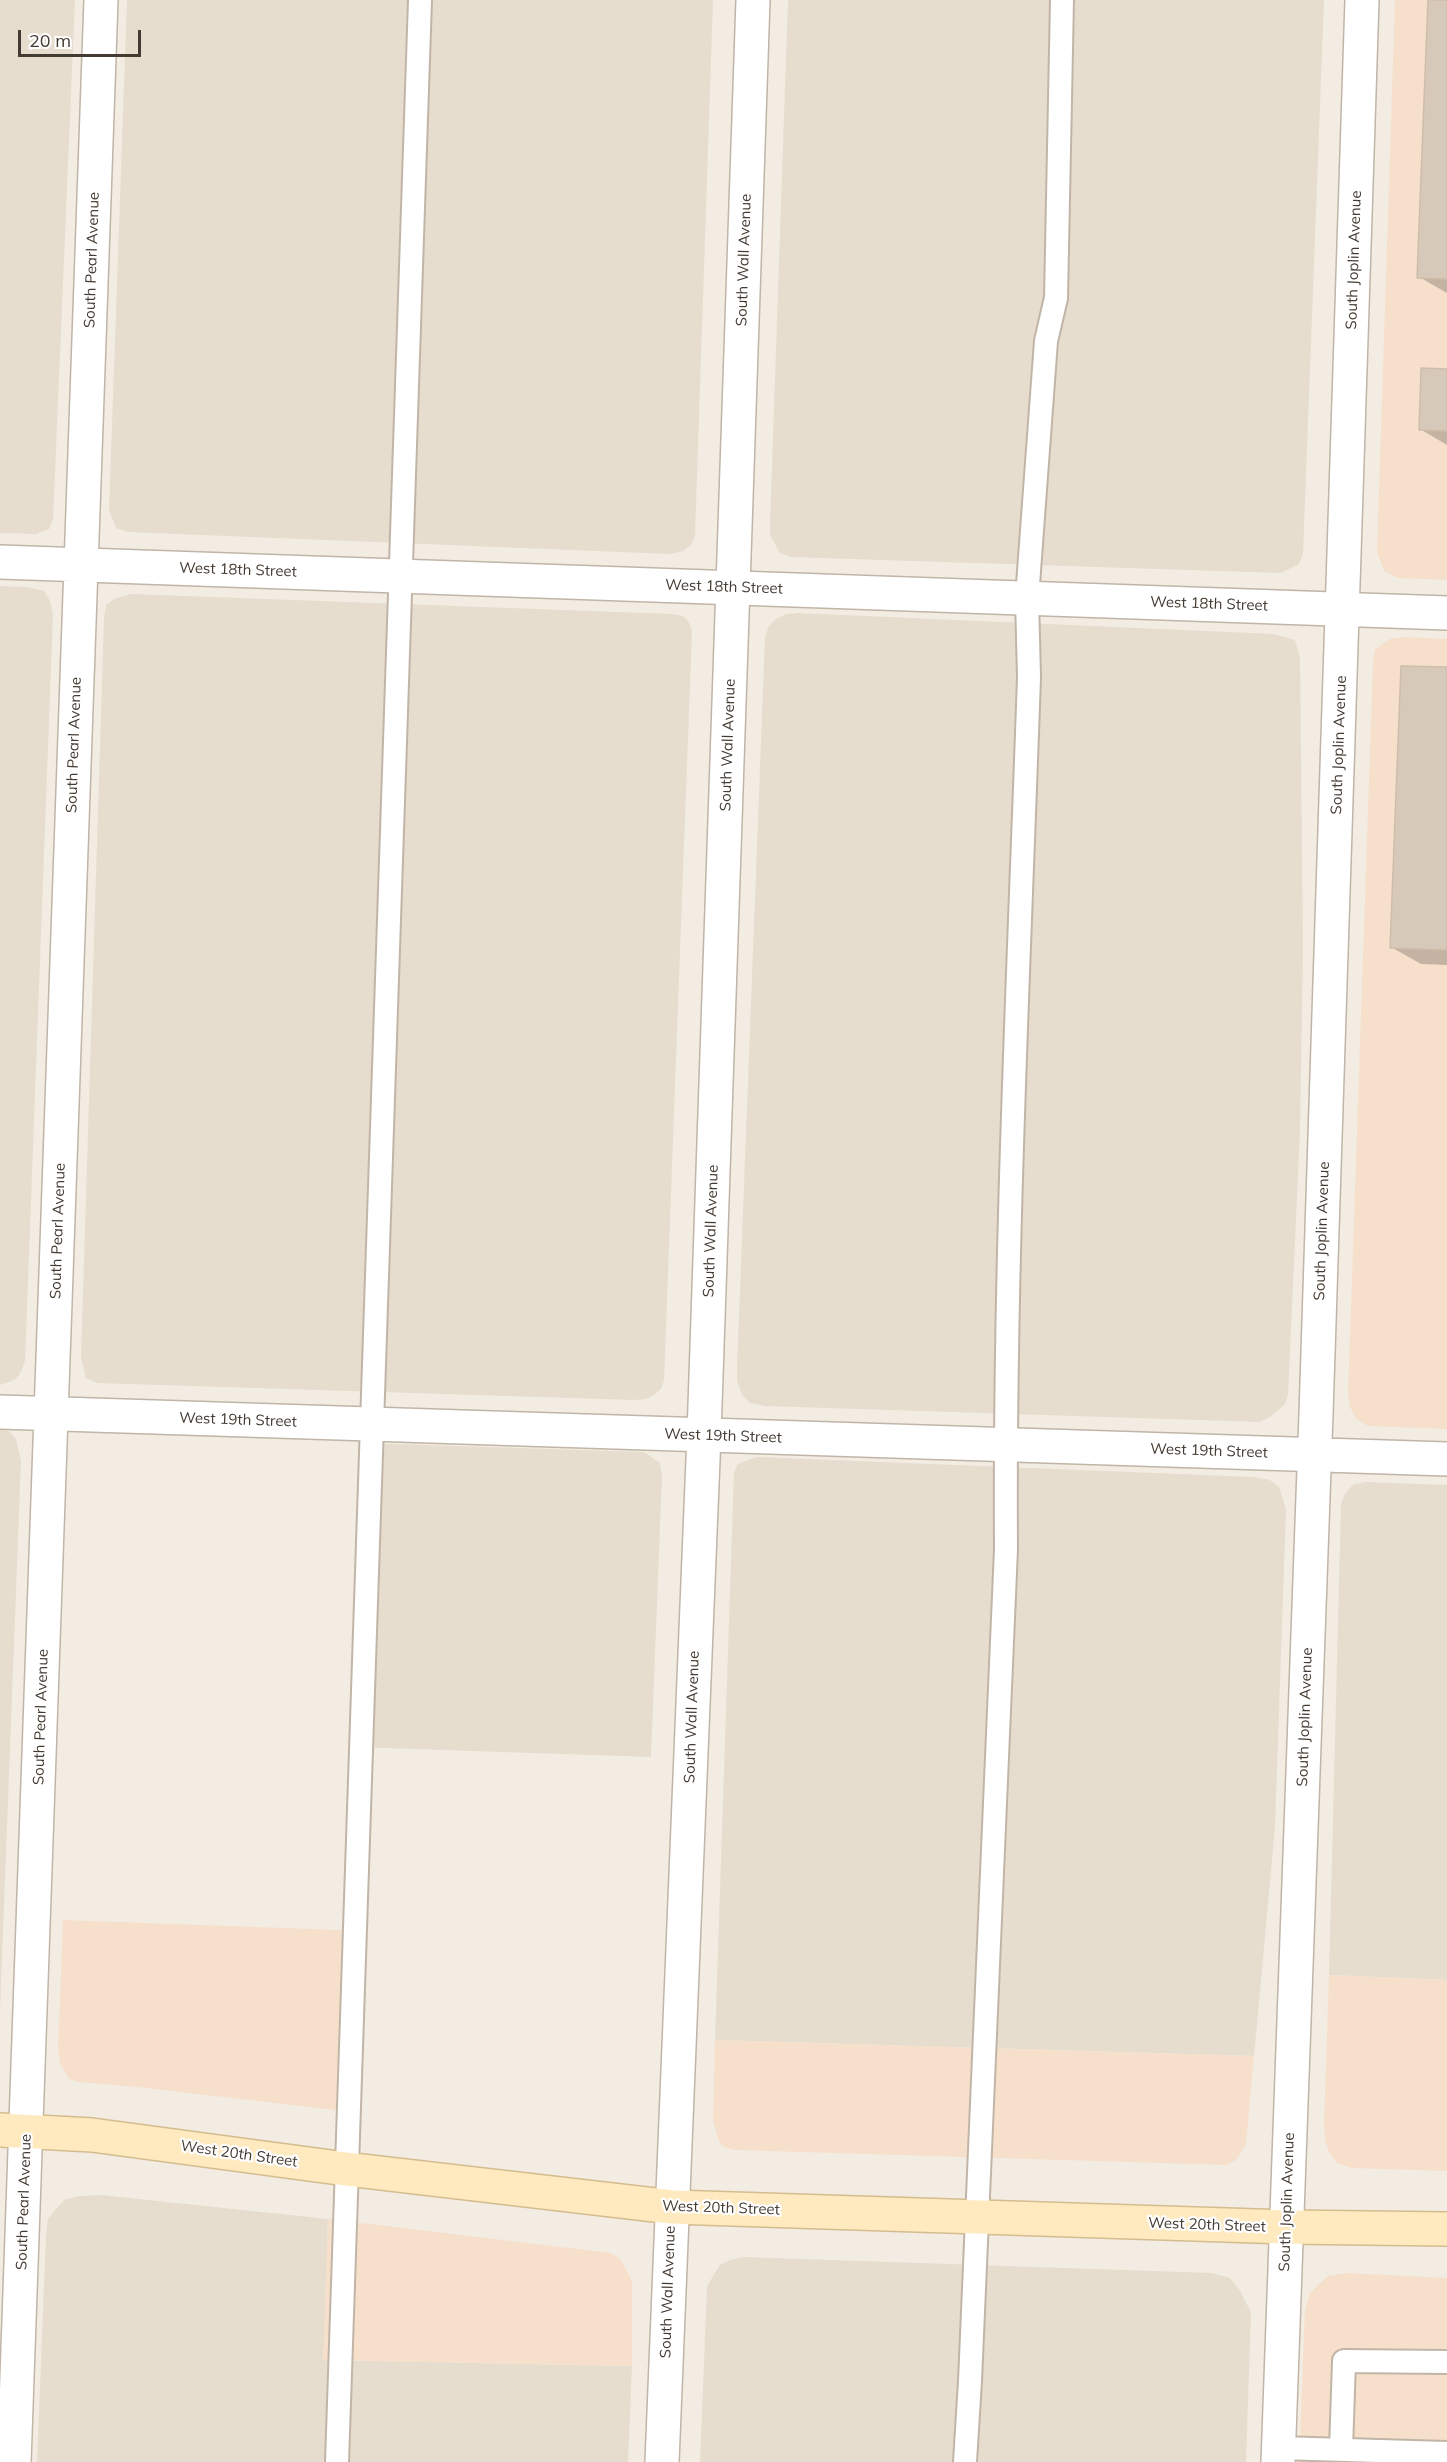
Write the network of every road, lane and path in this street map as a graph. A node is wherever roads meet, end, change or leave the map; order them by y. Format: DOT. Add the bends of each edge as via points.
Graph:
graph roads {
  1 [pos="101,0"];
  2 [pos="420,0"];
  3 [pos="753,0"];
  4 [pos="1062,0"];
  5 [pos="1362,0"];
  6 [pos="0,562"];
  7 [pos="80,564"];
  8 [pos="401,575"];
  9 [pos="733,587"];
  10 [pos="1027,598"];
  11 [pos="1343,609"];
  12 [pos="1447,613"];
  13 [pos="0,1412"];
  14 [pos="52,1413"];
  15 [pos="372,1424"];
  16 [pos="704,1435"];
  17 [pos="1005,1445"];
  18 [pos="1315,1455"];
  19 [pos="1447,1459"];
  20 [pos="13,2130"];
  21 [pos="346,2169"];
  22 [pos="672,2207"];
  23 [pos="977,2217"];
  24 [pos="1287,2228"];
  25 [pos="1447,2229"];
  26 [pos="1447,2362"];
  27 [pos="1341,2450"];
  28 [pos="1447,2453"];
  29 [pos="1279,2455"];
  30 [pos="14,2462"];
  31 [pos="337,2462"];
  32 [pos="662,2462"];
  33 [pos="965,2462"];
  1 -- 7 [label="street, South Pearl Avenue"];
  2 -- 8 [label="lane"];
  3 -- 9 [label="street, South Wall Avenue"];
  4 -- 10 [label="lane" via="1056,298 1046,341"];
  5 -- 11 [label="street, South Joplin Avenue"];
  6 -- 7 [label="street, West 18th Street"];
  7 -- 8 [label="street, West 18th Street"];
  7 -- 14 [label="street, South Pearl Avenue"];
  8 -- 9 [label="street, West 18th Street"];
  8 -- 15 [label="lane"];
  9 -- 10 [label="street, West 18th Street"];
  9 -- 16 [label="street, South Wall Avenue"];
  10 -- 11 [label="street, West 18th Street"];
  10 -- 17 [label="lane" via="1029,677"];
  11 -- 12 [label="street, West 18th Street"];
  11 -- 18 [label="street, South Joplin Avenue"];
  13 -- 14 [label="street, West 19th Street"];
  14 -- 15 [label="street, West 19th Street"];
  14 -- 20 [label="street, South Pearl Avenue"];
  15 -- 16 [label="street, West 19th Street"];
  15 -- 21 [label="lane"];
  16 -- 17 [label="street, West 19th Street"];
  16 -- 22 [label="street, South Wall Avenue"];
  17 -- 18 [label="street, West 19th Street"];
  17 -- 23 [label="lane" via="1006,1550"];
  18 -- 19 [label="street, West 19th Street"];
  18 -- 24 [label="street, South Joplin Avenue"];
  20 -- 21 [label="main road, West 20th Street" via="102,2136"];
  20 -- 30 [label="street, South Pearl Avenue"];
  21 -- 22 [label="main road, West 20th Street"];
  21 -- 31 [label="lane"];
  22 -- 23 [label="main road, West 20th Street"];
  22 -- 32 [label="street, South Wall Avenue"];
  23 -- 24 [label="main road, West 20th Street"];
  23 -- 33 [label="lane"];
  24 -- 25 [label="main road, West 20th Street"];
  24 -- 29 [label="street, South Joplin Avenue"];
  26 -- 27 [label="lane" via="1344,2361"];
  27 -- 28 [label="lane"];
  27 -- 29 [label="lane"];
}
